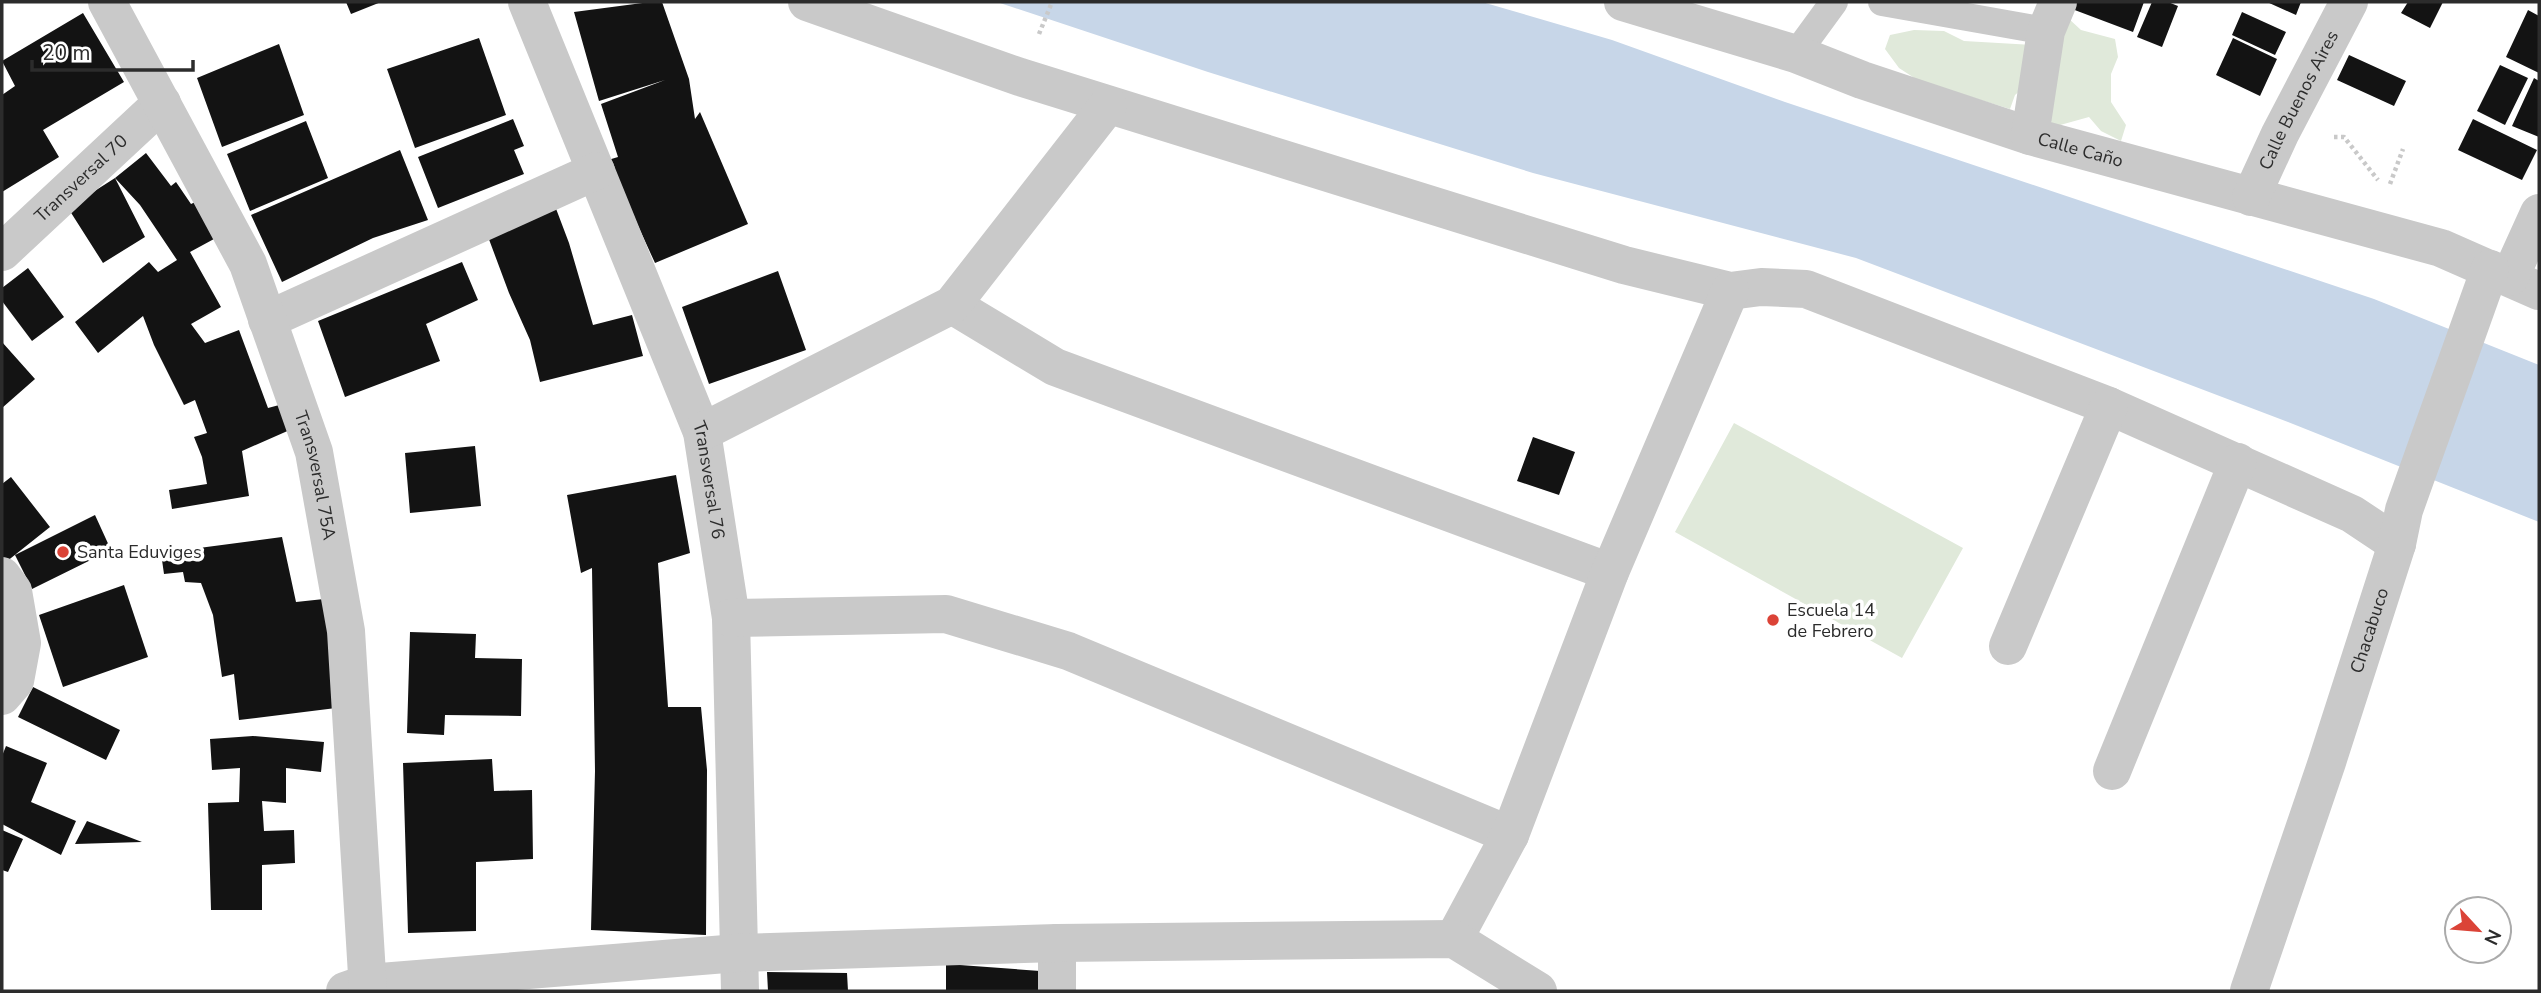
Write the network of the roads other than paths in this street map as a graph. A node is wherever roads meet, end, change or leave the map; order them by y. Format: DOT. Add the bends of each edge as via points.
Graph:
graph roads {
  1 [pos="107,2"];
  2 [pos="527,2"];
  3 [pos="807,2"];
  4 [pos="1623,2"];
  5 [pos="1834,2"];
  6 [pos="1882,2"];
  7 [pos="2349,2"];
  8 [pos="2052,16"];
  9 [pos="1796,54"];
  10 [pos="162,103"];
  11 [pos="1108,105"];
  12 [pos="2030,136"];
  13 [pos="596,171"];
  14 [pos="2251,197"];
  15 [pos="2539,212"];
  16 [pos="2,252"];
  17 [pos="2513,279"];
  18 [pos="1730,291"];
  19 [pos="952,305"];
  20 [pos="267,320"];
  21 [pos="2109,406"];
  22 [pos="702,432"];
  23 [pos="2238,462"];
  24 [pos="2400,527"];
  25 [pos="1610,572"];
  26 [pos="2,576"];
  27 [pos="732,618"];
  28 [pos="2008,646"];
  29 [pos="2,696"];
  30 [pos="2112,771"];
  31 [pos="1510,835"];
  32 [pos="1454,939"];
  33 [pos="1057,943"];
  34 [pos="738,953"];
  35 [pos="360,989"];
  36 [pos="740,991"];
  37 [pos="1057,991"];
  38 [pos="1538,991"];
  39 [pos="2249,991"];
  1 -- 10 [label="street, Transversal 75A"];
  2 -- 13 [label="street, Transversal 76"];
  3 -- 11 [label="street"];
  4 -- 9 [label="street, Calle Caño"];
  5 -- 9 [label="lane"];
  6 -- 8 [label="lane"];
  7 -- 14 [label="street, Calle Buenos Aires"];
  8 -- 12 [label="street"];
  9 -- 12 [label="street, Calle Caño"];
  10 -- 16 [label="street, Transversal 70"];
  10 -- 20 [label="street, Transversal 75A" via="248,264"];
  11 -- 18 [label="street" via="1624,264"];
  11 -- 19 [label="street"];
  12 -- 14 [label="street, Calle Caño"];
  13 -- 20 [label="street"];
  13 -- 22 [label="street, Transversal 76"];
  14 -- 17 [label="street, Calle Caño" via="2441,247"];
  15 -- 17 [label="street, Chacabuco"];
  17 -- 24 [label="street, Chacabuco" via="2476,306"];
  18 -- 21 [label="street" via="1806,289"];
  18 -- 25 [label="street"];
  19 -- 22 [label="street"];
  19 -- 25 [label="street" via="1055,367"];
  20 -- 35 [label="street, Transversal 75A" via="314,452 346,631"];
  21 -- 23 [label="street"];
  21 -- 28 [label="street"];
  22 -- 27 [label="street, Transversal 76"];
  23 -- 24 [label="street" via="2352,514"];
  23 -- 30 [label="street"];
  24 -- 39 [label="street, Chacabuco"];
  25 -- 31 [label="street"];
  26 -- 29 [label="street" via="13,591 22,643 15,681"];
  27 -- 31 [label="street" via="946,614 1068,651"];
  27 -- 34 [label="street, Transversal 76"];
  31 -- 32 [label="street"];
  32 -- 33 [label="street"];
  32 -- 38 [label="street"];
  33 -- 34 [label="street"];
  33 -- 37 [label="street"];
  34 -- 35 [label="street"];
  34 -- 36 [label="street, Transversal 76"];
}
